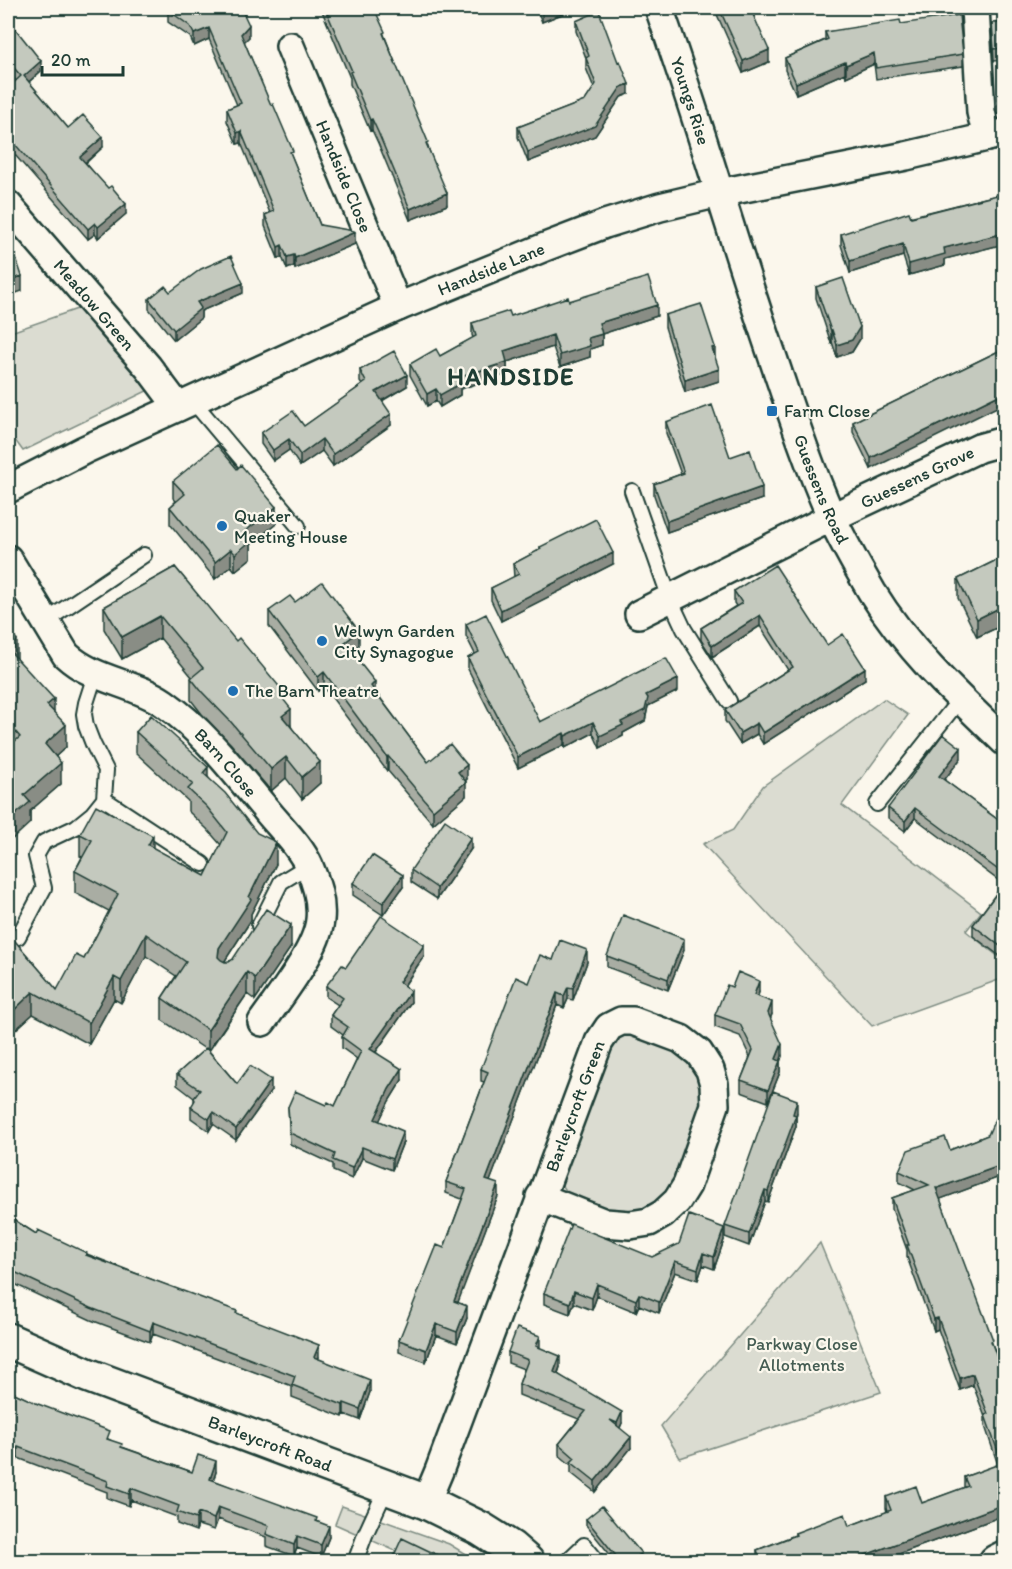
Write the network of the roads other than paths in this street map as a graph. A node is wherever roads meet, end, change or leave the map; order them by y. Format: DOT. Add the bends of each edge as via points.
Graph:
graph roads {
  1 [pos="659,8"];
  2 [pos="975,8"];
  3 [pos="290,46"];
  4 [pos="996,135"];
  5 [pos="719,193"];
  6 [pos="8,205"];
  7 [pos="398,307"];
  8 [pos="185,403"];
  9 [pos="1005,441"];
  10 [pos="8,489"];
  11 [pos="632,491"];
  12 [pos="832,518"];
  13 [pos="298,526"];
  14 [pos="144,555"];
  15 [pos="8,559"];
  16 [pos="670,598"];
  17 [pos="639,614"];
  18 [pos="46,621"];
  19 [pos="95,675"];
  20 [pos="960,699"];
  21 [pos="729,701"];
  22 [pos="1005,741"];
  23 [pos="104,799"];
  24 [pos="877,804"];
  25 [pos="203,864"];
  26 [pos="309,865"];
  27 [pos="252,936"];
  28 [pos="18,937"];
  29 [pos="262,1022"];
  30 [pos="540,1197"];
  31 [pos="8,1340"];
  32 [pos="387,1487"];
  33 [pos="426,1502"];
  34 [pos="1005,1558"];
  35 [pos="355,1562"];
  36 [pos="526,1562"];
  37 [pos="566,1562"];
  38 [pos="598,1562"];
  39 [pos="996,1562"];
  1 -- 5 [label="street, Youngs Rise"];
  2 -- 4 [label="street" via="981,112"];
  3 -- 7 [label="street, Handside Close"];
  4 -- 5 [label="street, Handside Lane"];
  5 -- 7 [label="street, Handside Lane" via="605,224"];
  5 -- 12 [label="street, Guessens Road" via="802,446"];
  6 -- 8 [label="street, Meadow Green" via="148,367"];
  7 -- 8 [label="street, Handside Lane"];
  8 -- 10 [label="street, Handside Lane"];
  8 -- 13 [label="lane"];
  9 -- 12 [label="street, Guessens Grove" via="979,448"];
  11 -- 16 [label="lane"];
  12 -- 16 [label="street"];
  12 -- 20 [label="street, Guessens Road" via="897,628"];
  14 -- 18 [label="lane"];
  15 -- 18 [label="street, Barn Close"];
  16 -- 17 [label="street"];
  16 -- 21 [label="lane" via="684,629"];
  18 -- 19 [label="street, Barn Close" via="66,655"];
  19 -- 23 [label="lane" via="84,714 106,770"];
  19 -- 26 [label="street, Barn Close" via="144,692 188,723 221,757"];
  20 -- 22 [label="street, Guessens Road"];
  20 -- 24 [label="lane"];
  23 -- 25 [label="lane"];
  23 -- 28 [label="lane" via="76,827 44,842 36,855 44,888"];
  26 -- 27 [label="lane" via="281,882"];
  26 -- 29 [label="street, Barn Close" via="320,903 316,935 309,953"];
  30 -- 30 [label="street, Barleycroft Green" via="599,1042 609,1027 633,1021 681,1039 699,1053 710,1070 715,1105 687,1185 663,1214 649,1222 630,1225 605,1223"];
  30 -- 33 [label="street, Barleycroft Green"];
  31 -- 32 [label="street, Barleycroft Road" via="87,1375"];
  32 -- 33 [label="street, Barleycroft Road"];
  32 -- 35 [label="lane"];
  33 -- 36 [label="street, Barleycroft Road" via="481,1529"];
  34 -- 39 [label="street"];
  37 -- 38 [label="lane" via="584,1545"];
}
